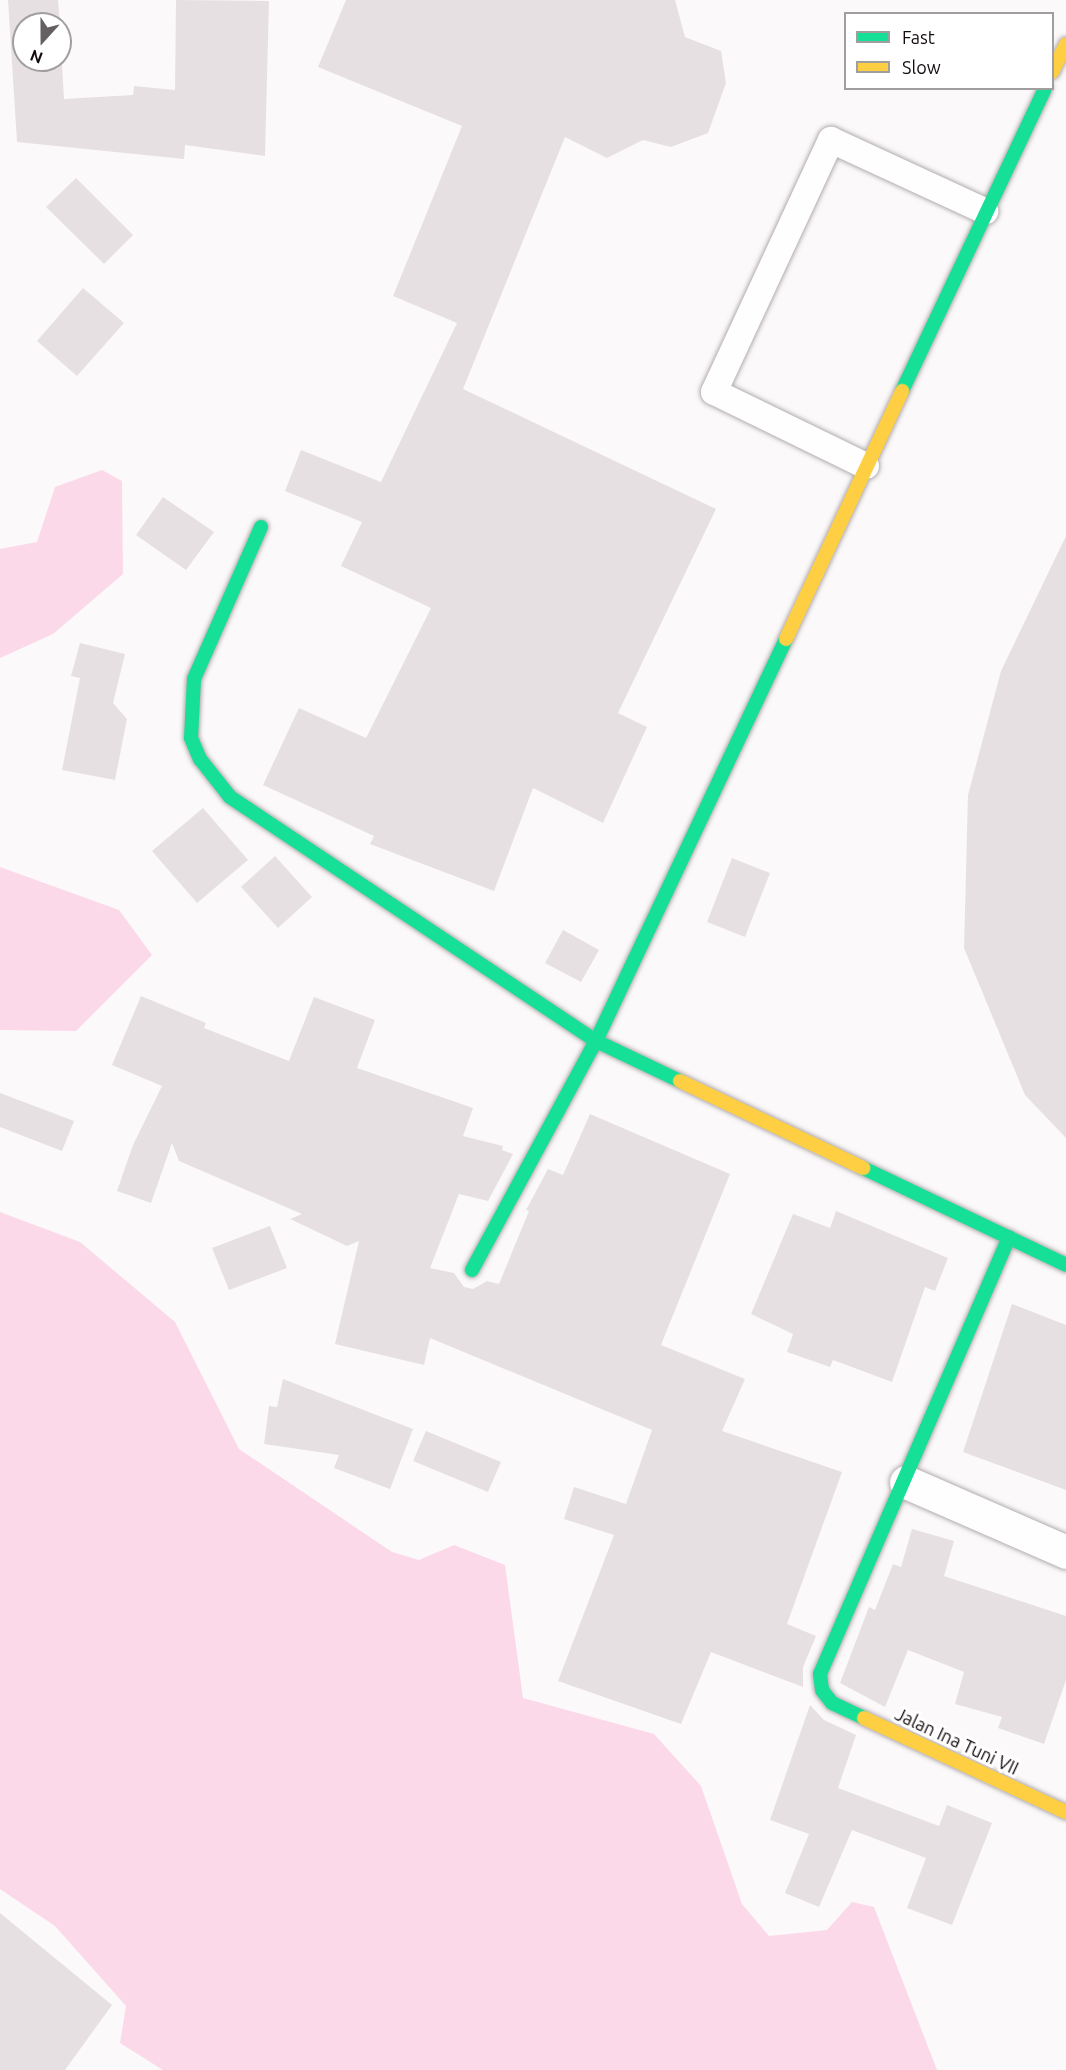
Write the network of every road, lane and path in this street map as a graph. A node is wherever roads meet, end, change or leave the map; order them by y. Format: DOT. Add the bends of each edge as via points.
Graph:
graph roads {
  1 [pos="1066,44"];
  2 [pos="1054,70"];
  3 [pos="1043,90"];
  4 [pos="985,211"];
  5 [pos="866,465"];
  6 [pos="261,527"];
  7 [pos="596,1041"];
  8 [pos="1009,1237"];
  9 [pos="1066,1265"];
  10 [pos="472,1270"];
  11 [pos="906,1482"];
  12 [pos="1066,1552"];
  13 [pos="1066,1812"];
  1 -- 2 [label="street"];
  3 -- 4 [label="street"];
  4 -- 5 [label="street"];
  4 -- 5 [label="lane" via="831,141 714,392"];
  5 -- 7 [label="street"];
  6 -- 7 [label="street" via="194,679 191,738 200,759 230,797"];
  7 -- 8 [label="street"];
  7 -- 10 [label="street"];
  8 -- 9 [label="street"];
  8 -- 11 [label="street"];
  11 -- 12 [label="street"];
  11 -- 13 [label="street, Jalan Ina Tuni VII" via="820,1674 822,1690 832,1703"];
}
